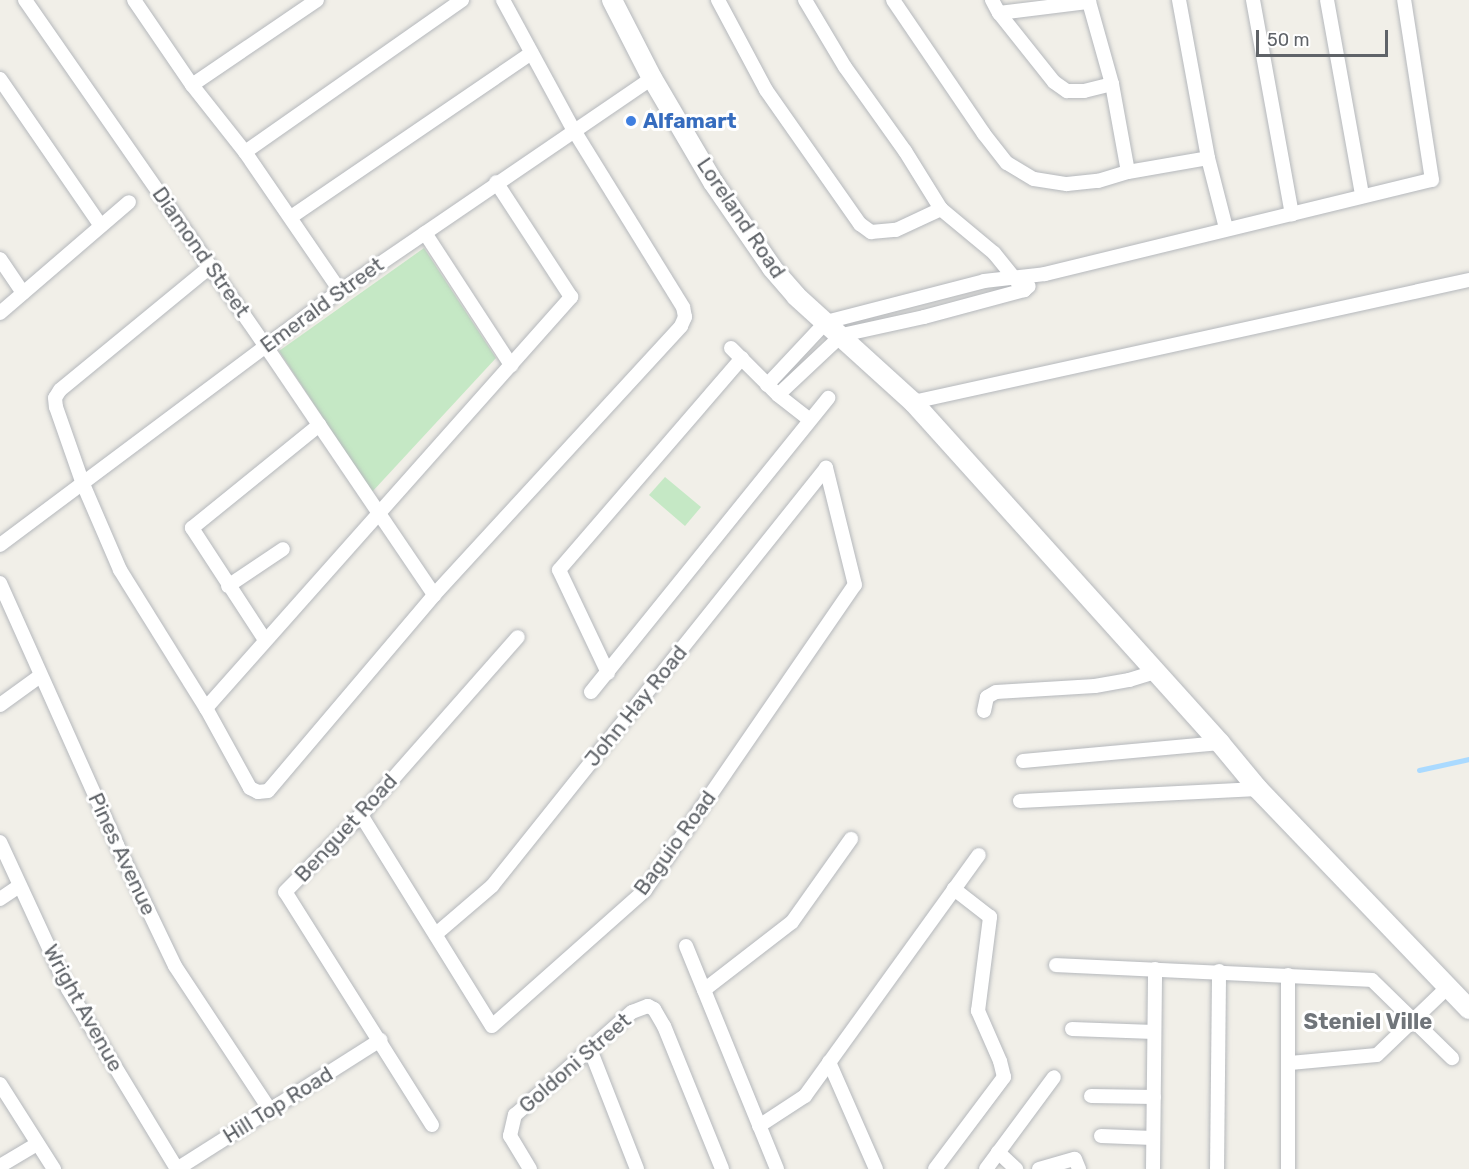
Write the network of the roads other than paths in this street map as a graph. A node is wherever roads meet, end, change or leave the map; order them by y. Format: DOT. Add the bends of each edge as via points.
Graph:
graph roads {
  1 [pos="25,0"];
  2 [pos="134,0"];
  3 [pos="317,0"];
  4 [pos="462,0"];
  5 [pos="503,0"];
  6 [pos="612,0"];
  7 [pos="718,0"];
  8 [pos="805,0"];
  9 [pos="893,0"];
  10 [pos="992,0"];
  11 [pos="1179,0"];
  12 [pos="1252,0"];
  13 [pos="1327,0"];
  14 [pos="1404,0"];
  15 [pos="999,13"];
  16 [pos="531,53"];
  17 [pos="652,78"];
  18 [pos="0,79"];
  19 [pos="1112,84"];
  20 [pos="192,85"];
  21 [pos="573,129"];
  22 [pos="245,152"];
  23 [pos="1208,158"];
  24 [pos="1128,172"];
  25 [pos="496,182"];
  26 [pos="1362,195"];
  27 [pos="129,202"];
  28 [pos="941,209"];
  29 [pos="1292,214"];
  30 [pos="291,217"];
  31 [pos="101,226"];
  32 [pos="1226,228"];
  33 [pos="426,233"];
  34 [pos="0,259"];
  35 [pos="211,266"];
  36 [pos="1045,274"];
  37 [pos="1014,278"];
  38 [pos="1469,280"];
  39 [pos="1024,290"];
  40 [pos="340,291"];
  41 [pos="23,293"];
  42 [pos="0,313"];
  43 [pos="826,322"];
  44 [pos="842,336"];
  45 [pos="265,345"];
  46 [pos="731,348"];
  47 [pos="742,358"];
  48 [pos="511,365"];
  49 [pos="767,385"];
  50 [pos="778,395"];
  51 [pos="828,398"];
  52 [pos="913,402"];
  53 [pos="808,419"];
  54 [pos="320,425"];
  55 [pos="826,468"];
  56 [pos="83,484"];
  57 [pos="378,514"];
  58 [pos="0,545"];
  59 [pos="283,549"];
  60 [pos="0,583"];
  61 [pos="228,586"];
  62 [pos="434,595"];
  63 [pos="518,637"];
  64 [pos="265,640"];
  65 [pos="1156,672"];
  66 [pos="608,673"];
  67 [pos="40,676"];
  68 [pos="591,692"];
  69 [pos="0,705"];
  70 [pos="206,708"];
  71 [pos="984,711"];
  72 [pos="1220,743"];
  73 [pos="1023,761"];
  74 [pos="1258,789"];
  75 [pos="1020,801"];
  76 [pos="361,815"];
  77 [pos="851,839"];
  78 [pos="0,842"];
  79 [pos="979,855"];
  80 [pos="19,886"];
  81 [pos="954,889"];
  82 [pos="0,899"];
  83 [pos="436,934"];
  84 [pos="686,945"];
  85 [pos="1056,965"];
  86 [pos="1155,969"];
  87 [pos="1219,971"];
  88 [pos="1288,975"];
  89 [pos="1448,987"];
  90 [pos="704,990"];
  91 [pos="1469,1009"];
  92 [pos="1413,1019"];
  93 [pos="1072,1029"];
  94 [pos="1154,1032"];
  95 [pos="380,1040"];
  96 [pos="590,1049"];
  97 [pos="1452,1058"];
  98 [pos="829,1062"];
  99 [pos="1290,1063"];
  100 [pos="1054,1077"];
  101 [pos="0,1084"];
  102 [pos="1091,1096"];
  103 [pos="1154,1097"];
  104 [pos="270,1110"];
  105 [pos="432,1125"];
  106 [pos="759,1126"];
  107 [pos="1101,1136"];
  108 [pos="1154,1138"];
  109 [pos="37,1144"];
  110 [pos="998,1152"];
  111 [pos="0,1166"];
  112 [pos="54,1169"];
  113 [pos="177,1169"];
  114 [pos="530,1169"];
  115 [pos="637,1169"];
  116 [pos="722,1169"];
  117 [pos="777,1169"];
  118 [pos="876,1169"];
  119 [pos="935,1169"];
  120 [pos="986,1169"];
  121 [pos="1016,1169"];
  122 [pos="1039,1169"];
  123 [pos="1079,1169"];
  124 [pos="1153,1169"];
  125 [pos="1217,1169"];
  126 [pos="1288,1169"];
  1 -- 35 [label="street, Diamond Street"];
  2 -- 20 [label="street"];
  3 -- 20 [label="street"];
  4 -- 22 [label="street"];
  5 -- 16 [label="street"];
  6 -- 17 [label="street, Loreland Road"];
  7 -- 28 [label="street" via="766,90 860,224 871,232 896,230"];
  8 -- 28 [label="street" via="845,67"];
  9 -- 24 [label="street" via="1007,163 1034,179 1067,184 1098,181"];
  10 -- 15 [label="street"];
  11 -- 23 [label="street"];
  12 -- 29 [label="street"];
  13 -- 26 [label="street"];
  14 -- 26 [label="street" via="1432,180"];
  15 -- 19 [label="street" via="1053,82 1067,91"];
  15 -- 19 [label="street" via="1089,2"];
  16 -- 21 [label="street"];
  16 -- 30 [label="street"];
  17 -- 21 [label="street, Emerald Street"];
  17 -- 43 [label="street, Loreland Road" via="714,182 772,268"];
  18 -- 31 [label="street"];
  19 -- 24 [label="street"];
  20 -- 22 [label="street"];
  21 -- 25 [label="street, Emerald Street"];
  21 -- 62 [label="street" via="683,307 685,317 681,326"];
  22 -- 30 [label="street"];
  23 -- 24 [label="street"];
  23 -- 32 [label="street"];
  25 -- 33 [label="street, Emerald Street"];
  25 -- 48 [label="street" via="571,297"];
  26 -- 29 [label="street"];
  27 -- 31 [label="street"];
  28 -- 37 [label="street" via="994,253"];
  29 -- 32 [label="street"];
  30 -- 40 [label="street"];
  31 -- 41 [label="street"];
  32 -- 36 [label="street"];
  33 -- 40 [label="street, Emerald Street"];
  33 -- 48 [label="street"];
  34 -- 41 [label="street"];
  35 -- 45 [label="street, Diamond Street"];
  35 -- 56 [label="street" via="55,398"];
  36 -- 37 [label="street"];
  36 -- 39 [label="street"];
  37 -- 39 [label="street"];
  37 -- 43 [label="street" via="984,281"];
  38 -- 52 [label="street"];
  39 -- 44 [label="street"];
  40 -- 45 [label="street, Emerald Street"];
  41 -- 42 [label="street"];
  43 -- 44 [label="street, Loreland Road"];
  43 -- 49 [label="street"];
  44 -- 50 [label="street"];
  44 -- 52 [label="street, Loreland Road"];
  45 -- 54 [label="street, Diamond Street"];
  45 -- 56 [label="street, Emerald Street"];
  46 -- 47 [label="street"];
  47 -- 49 [label="street"];
  47 -- 66 [label="street" via="559,570"];
  48 -- 57 [label="street"];
  49 -- 50 [label="street"];
  50 -- 53 [label="street"];
  51 -- 53 [label="street"];
  52 -- 65 [label="street, Loreland Road"];
  53 -- 66 [label="street"];
  54 -- 57 [label="street, Diamond Street"];
  54 -- 61 [label="street" via="192,528"];
  55 -- 83 [label="street, John Hay Road" via="492,886"];
  55 -- 83 [label="street, Baguio Road" via="855,585 645,890 492,1026"];
  56 -- 58 [label="street, Emerald Street"];
  56 -- 70 [label="street" via="120,570"];
  57 -- 62 [label="street, Diamond Street"];
  57 -- 64 [label="street"];
  59 -- 61 [label="street"];
  60 -- 67 [label="street, Pines Avenue"];
  61 -- 64 [label="street"];
  62 -- 70 [label="street" via="268,791 250,788"];
  63 -- 76 [label="street, Benguet Road"];
  64 -- 70 [label="street"];
  65 -- 71 [label="street" via="1095,686 996,692 987,697"];
  65 -- 72 [label="street, Loreland Road"];
  66 -- 68 [label="street"];
  67 -- 69 [label="street"];
  67 -- 104 [label="street, Pines Avenue" via="175,966"];
  72 -- 73 [label="street"];
  72 -- 74 [label="street, Loreland Road"];
  74 -- 75 [label="street"];
  74 -- 89 [label="street, Loreland Road"];
  76 -- 83 [label="street, Baguio Road"];
  76 -- 95 [label="street, Benguet Road" via="285,892"];
  77 -- 90 [label="street" via="792,922"];
  78 -- 80 [label="street, Wright Avenue"];
  79 -- 81 [label="street"];
  80 -- 82 [label="street"];
  80 -- 113 [label="street, Wright Avenue" via="68,989"];
  81 -- 98 [label="street"];
  81 -- 119 [label="street" via="990,917 978,1011 1004,1077"];
  84 -- 90 [label="street"];
  85 -- 86 [label="street"];
  86 -- 87 [label="street"];
  86 -- 94 [label="street"];
  87 -- 88 [label="street"];
  87 -- 125 [label="street"];
  88 -- 92 [label="street" via="1372,980"];
  88 -- 99 [label="street"];
  89 -- 91 [label="street, Loreland Road"];
  89 -- 92 [label="street"];
  90 -- 106 [label="street"];
  92 -- 97 [label="street"];
  92 -- 99 [label="street" via="1377,1055"];
  93 -- 94 [label="street"];
  94 -- 103 [label="street"];
  95 -- 104 [label="street, Hill Top Road"];
  95 -- 105 [label="street, Benguet Road"];
  96 -- 114 [label="street, Goldoni Street" via="515,1115 510,1136"];
  96 -- 115 [label="street"];
  96 -- 116 [label="street, Goldoni Street" via="632,1012 648,1006 654,1009"];
  98 -- 106 [label="street" via="805,1096"];
  98 -- 118 [label="street"];
  99 -- 126 [label="street"];
  100 -- 110 [label="street"];
  101 -- 109 [label="street"];
  102 -- 103 [label="street"];
  103 -- 108 [label="street"];
  104 -- 113 [label="street, Hill Top Road"];
  106 -- 117 [label="street"];
  107 -- 108 [label="street"];
  108 -- 124 [label="street"];
  109 -- 111 [label="street"];
  109 -- 112 [label="street"];
  110 -- 120 [label="street"];
  110 -- 121 [label="street"];
  122 -- 123 [label="street" via="1075,1159"];
}
